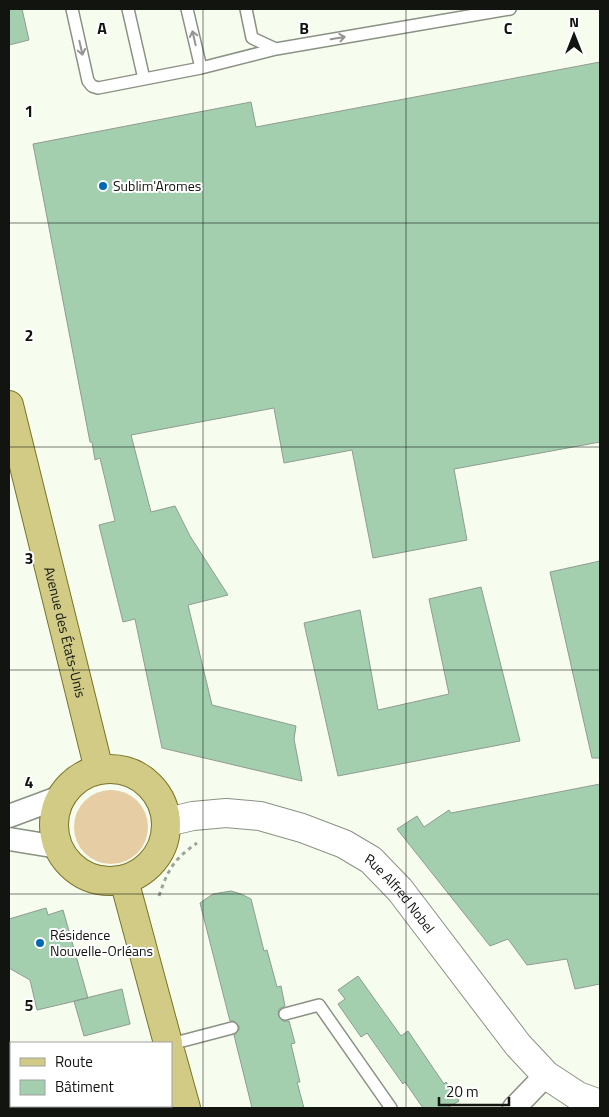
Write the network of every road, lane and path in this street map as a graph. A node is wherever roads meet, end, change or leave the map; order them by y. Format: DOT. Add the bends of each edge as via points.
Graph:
graph roads {
  1 [pos="72,9"];
  2 [pos="128,9"];
  3 [pos="187,9"];
  4 [pos="246,9"];
  5 [pos="510,9"];
  6 [pos="276,49"];
  7 [pos="201,68"];
  8 [pos="144,79"];
  9 [pos="9,405"];
  10 [pos="99,770"];
  11 [pos="63,796"];
  12 [pos="9,816"];
  13 [pos="167,822"];
  14 [pos="9,840"];
  15 [pos="205,840"];
  16 [pos="58,847"];
  17 [pos="124,880"];
  18 [pos="159,896"];
  19 [pos="285,1014"];
  20 [pos="232,1028"];
  21 [pos="169,1042"];
  22 [pos="172,1043"];
  23 [pos="172,1058"];
  24 [pos="546,1075"];
  25 [pos="600,1104"];
  26 [pos="186,1108"];
  27 [pos="391,1108"];
  28 [pos="514,1108"];
  1 -- 8 [label="lane, one-way" via="92,86 98,88"];
  2 -- 8 [label="lane"];
  7 -- 3 [label="lane, one-way"];
  4 -- 6 [label="lane" via="252,38"];
  6 -- 5 [label="lane, one-way"];
  6 -- 7 [label="lane"];
  7 -- 8 [label="lane"];
  9 -- 10 [label="main road, Avenue des États-Unis"];
  10 -- 11 [label="main road" via="72,784"];
  10 -- 13 [label="main road" via="118,770 137,776 152,787 162,803"];
  11 -- 12 [label="street"];
  11 -- 16 [label="main road" via="56,812 54,830"];
  13 -- 17 [label="main road" via="166,837 151,865"];
  13 -- 24 [label="street, Rue Alfred Nobel" via="226,813 260,816 344,844 371,860 400,890 518,1045"];
  14 -- 16 [label="street"];
  15 -- 18 [label="path" via="196,843 175,861"];
  16 -- 17 [label="main road" via="67,861 92,879"];
  17 -- 21 [label="main road"];
  19 -- 27 [label="lane" via="319,1005"];
  20 -- 22 [label="lane"];
  23 -- 26 [label="main road"];
  24 -- 25 [label="street, Rue Alfred Nobel" via="578,1096"];
  24 -- 28 [label="street"];
}
